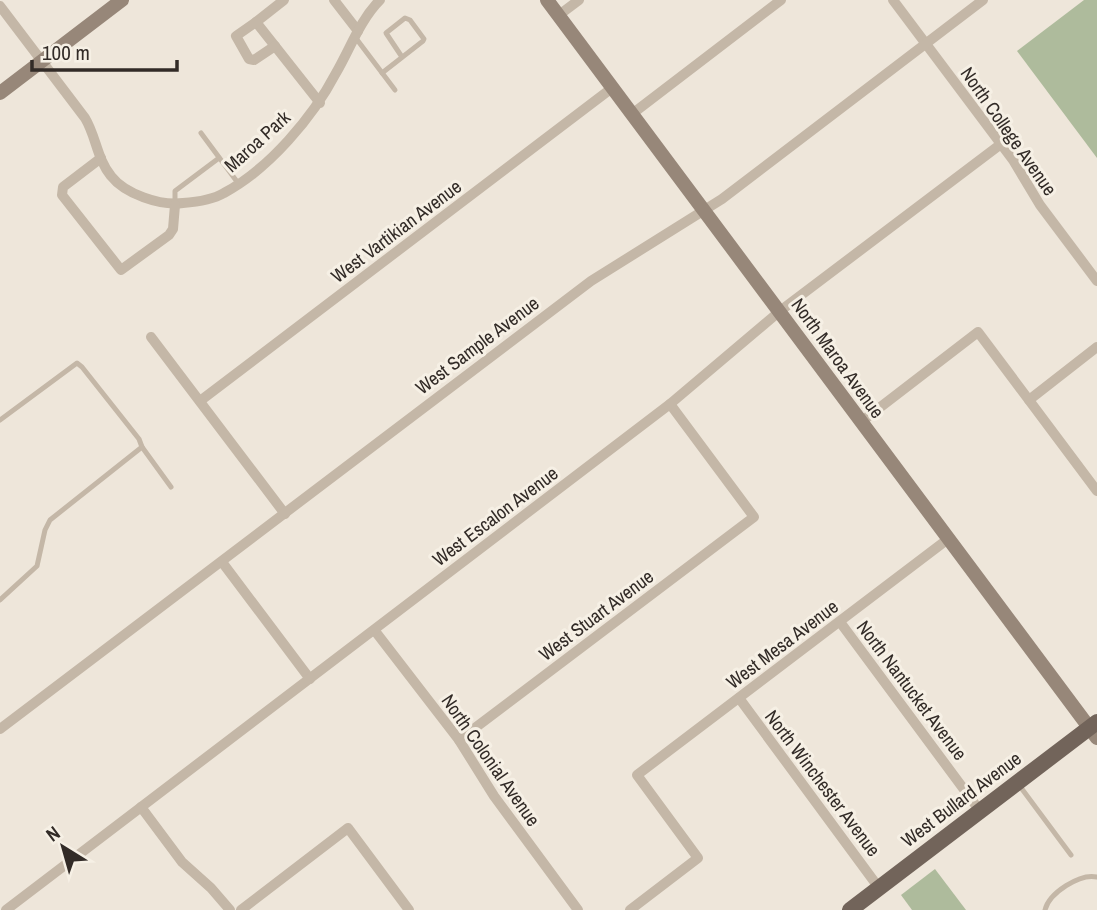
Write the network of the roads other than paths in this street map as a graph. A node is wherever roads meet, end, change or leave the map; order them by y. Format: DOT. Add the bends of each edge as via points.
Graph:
graph roads {
  1 [pos="122,0"];
  2 [pos="284,0"];
  3 [pos="334,0"];
  4 [pos="380,0"];
  5 [pos="547,0"];
  6 [pos="579,0"];
  7 [pos="781,0"];
  8 [pos="893,0"];
  9 [pos="983,0"];
  10 [pos="0,6"];
  11 [pos="559,15"];
  12 [pos="256,22"];
  13 [pos="356,34"];
  14 [pos="926,44"];
  15 [pos="275,46"];
  16 [pos="402,57"];
  17 [pos="41,61"];
  18 [pos="382,73"];
  19 [pos="612,88"];
  20 [pos="395,90"];
  21 [pos="0,93"];
  22 [pos="320,103"];
  23 [pos="632,114"];
  24 [pos="201,133"];
  25 [pos="1001,144"];
  26 [pos="101,158"];
  27 [pos="219,158"];
  28 [pos="238,183"];
  29 [pos="175,205"];
  30 [pos="705,211"];
  31 [pos="1097,281"];
  32 [pos="780,311"];
  33 [pos="151,337"];
  34 [pos="1097,347"];
  35 [pos="1029,400"];
  36 [pos="200,401"];
  37 [pos="670,404"];
  38 [pos="0,420"];
  39 [pos="861,422"];
  40 [pos="142,447"];
  41 [pos="171,487"];
  42 [pos="1097,491"];
  43 [pos="285,513"];
  44 [pos="948,540"];
  45 [pos="222,562"];
  46 [pos="0,600"];
  47 [pos="840,622"];
  48 [pos="375,631"];
  49 [pos="310,679"];
  50 [pos="739,698"];
  51 [pos="0,729"];
  52 [pos="1095,730"];
  53 [pos="459,740"];
  54 [pos="1017,782"];
  55 [pos="141,807"];
  56 [pos="980,811"];
  57 [pos="1071,855"];
  58 [pos="1097,877"];
  59 [pos="879,888"];
  60 [pos="6,910"];
  61 [pos="230,910"];
  62 [pos="241,910"];
  63 [pos="409,910"];
  64 [pos="578,910"];
  65 [pos="630,910"];
  66 [pos="850,910"];
  67 [pos="1045,910"];
  1 -- 17 [label="main road"];
  2 -- 12 [label="street"];
  3 -- 13 [label="street"];
  4 -- 13 [label="street, Maroa Park"];
  5 -- 11 [label="main road, North Maroa Avenue"];
  6 -- 11 [label="street"];
  7 -- 23 [label="street"];
  8 -- 14 [label="street, North College Avenue"];
  9 -- 14 [label="street, West Sample Avenue"];
  10 -- 17 [label="street, Maroa Park"];
  11 -- 19 [label="main road, North Maroa Avenue"];
  12 -- 15 [label="street"];
  12 -- 15 [label="street" via="236,37 249,59"];
  13 -- 18 [label="lane"];
  13 -- 22 [label="street, Maroa Park"];
  14 -- 25 [label="street, North College Avenue"];
  14 -- 30 [label="street, West Sample Avenue"];
  15 -- 22 [label="street"];
  16 -- 16 [label="lane" via="424,39 405,18 386,33"];
  16 -- 18 [label="lane"];
  17 -- 21 [label="main road"];
  17 -- 26 [label="street, Maroa Park" via="94,132"];
  18 -- 20 [label="lane"];
  19 -- 23 [label="main road, North Maroa Avenue"];
  19 -- 36 [label="street, West Vartikian Avenue"];
  22 -- 28 [label="street, Maroa Park" via="299,130"];
  23 -- 30 [label="main road, North Maroa Avenue"];
  24 -- 27 [label="lane"];
  25 -- 31 [label="street, North College Avenue"];
  25 -- 32 [label="street, West Escalon Avenue"];
  26 -- 29 [label="street, Maroa Park" via="113,179 153,202"];
  26 -- 29 [label="street" via="63,187 62,195 121,271 169,235"];
  27 -- 28 [label="lane"];
  27 -- 29 [label="lane" via="175,191"];
  28 -- 29 [label="street, Maroa Park" via="203,201"];
  30 -- 32 [label="main road, North Maroa Avenue"];
  30 -- 43 [label="street, West Sample Avenue" via="591,281"];
  32 -- 37 [label="street, West Escalon Avenue"];
  32 -- 39 [label="main road, North Maroa Avenue"];
  33 -- 36 [label="street"];
  34 -- 35 [label="street"];
  35 -- 39 [label="street" via="978,332"];
  35 -- 42 [label="street"];
  36 -- 43 [label="street"];
  37 -- 48 [label="street, West Escalon Avenue"];
  37 -- 53 [label="street, West Stuart Avenue" via="754,517"];
  38 -- 40 [label="lane" via="77,363"];
  39 -- 44 [label="main road, North Maroa Avenue"];
  40 -- 41 [label="lane"];
  40 -- 46 [label="lane" via="50,520 37,566"];
  43 -- 45 [label="street, West Sample Avenue"];
  44 -- 47 [label="street, West Mesa Avenue"];
  44 -- 52 [label="main road, North Maroa Avenue"];
  45 -- 49 [label="street"];
  45 -- 51 [label="street, West Sample Avenue"];
  47 -- 50 [label="street, West Mesa Avenue"];
  47 -- 56 [label="street, North Nantucket Avenue"];
  48 -- 49 [label="street, West Escalon Avenue"];
  48 -- 53 [label="street, North Colonial Avenue"];
  49 -- 55 [label="street, West Escalon Avenue"];
  50 -- 59 [label="street, North Winchester Avenue"];
  50 -- 65 [label="street, West Mesa Avenue" via="637,775 698,858"];
  52 -- 54 [label="main road, West Bullard Avenue"];
  53 -- 64 [label="street, North Colonial Avenue"];
  54 -- 56 [label="main road, West Bullard Avenue"];
  54 -- 57 [label="lane"];
  55 -- 60 [label="street, West Escalon Avenue"];
  55 -- 61 [label="street" via="182,862"];
  56 -- 59 [label="main road, West Bullard Avenue"];
  58 -- 67 [label="lane" via="1090,875 1067,885 1046,902"];
  59 -- 66 [label="main road, West Bullard Avenue"];
  62 -- 63 [label="street" via="348,828"];
}
